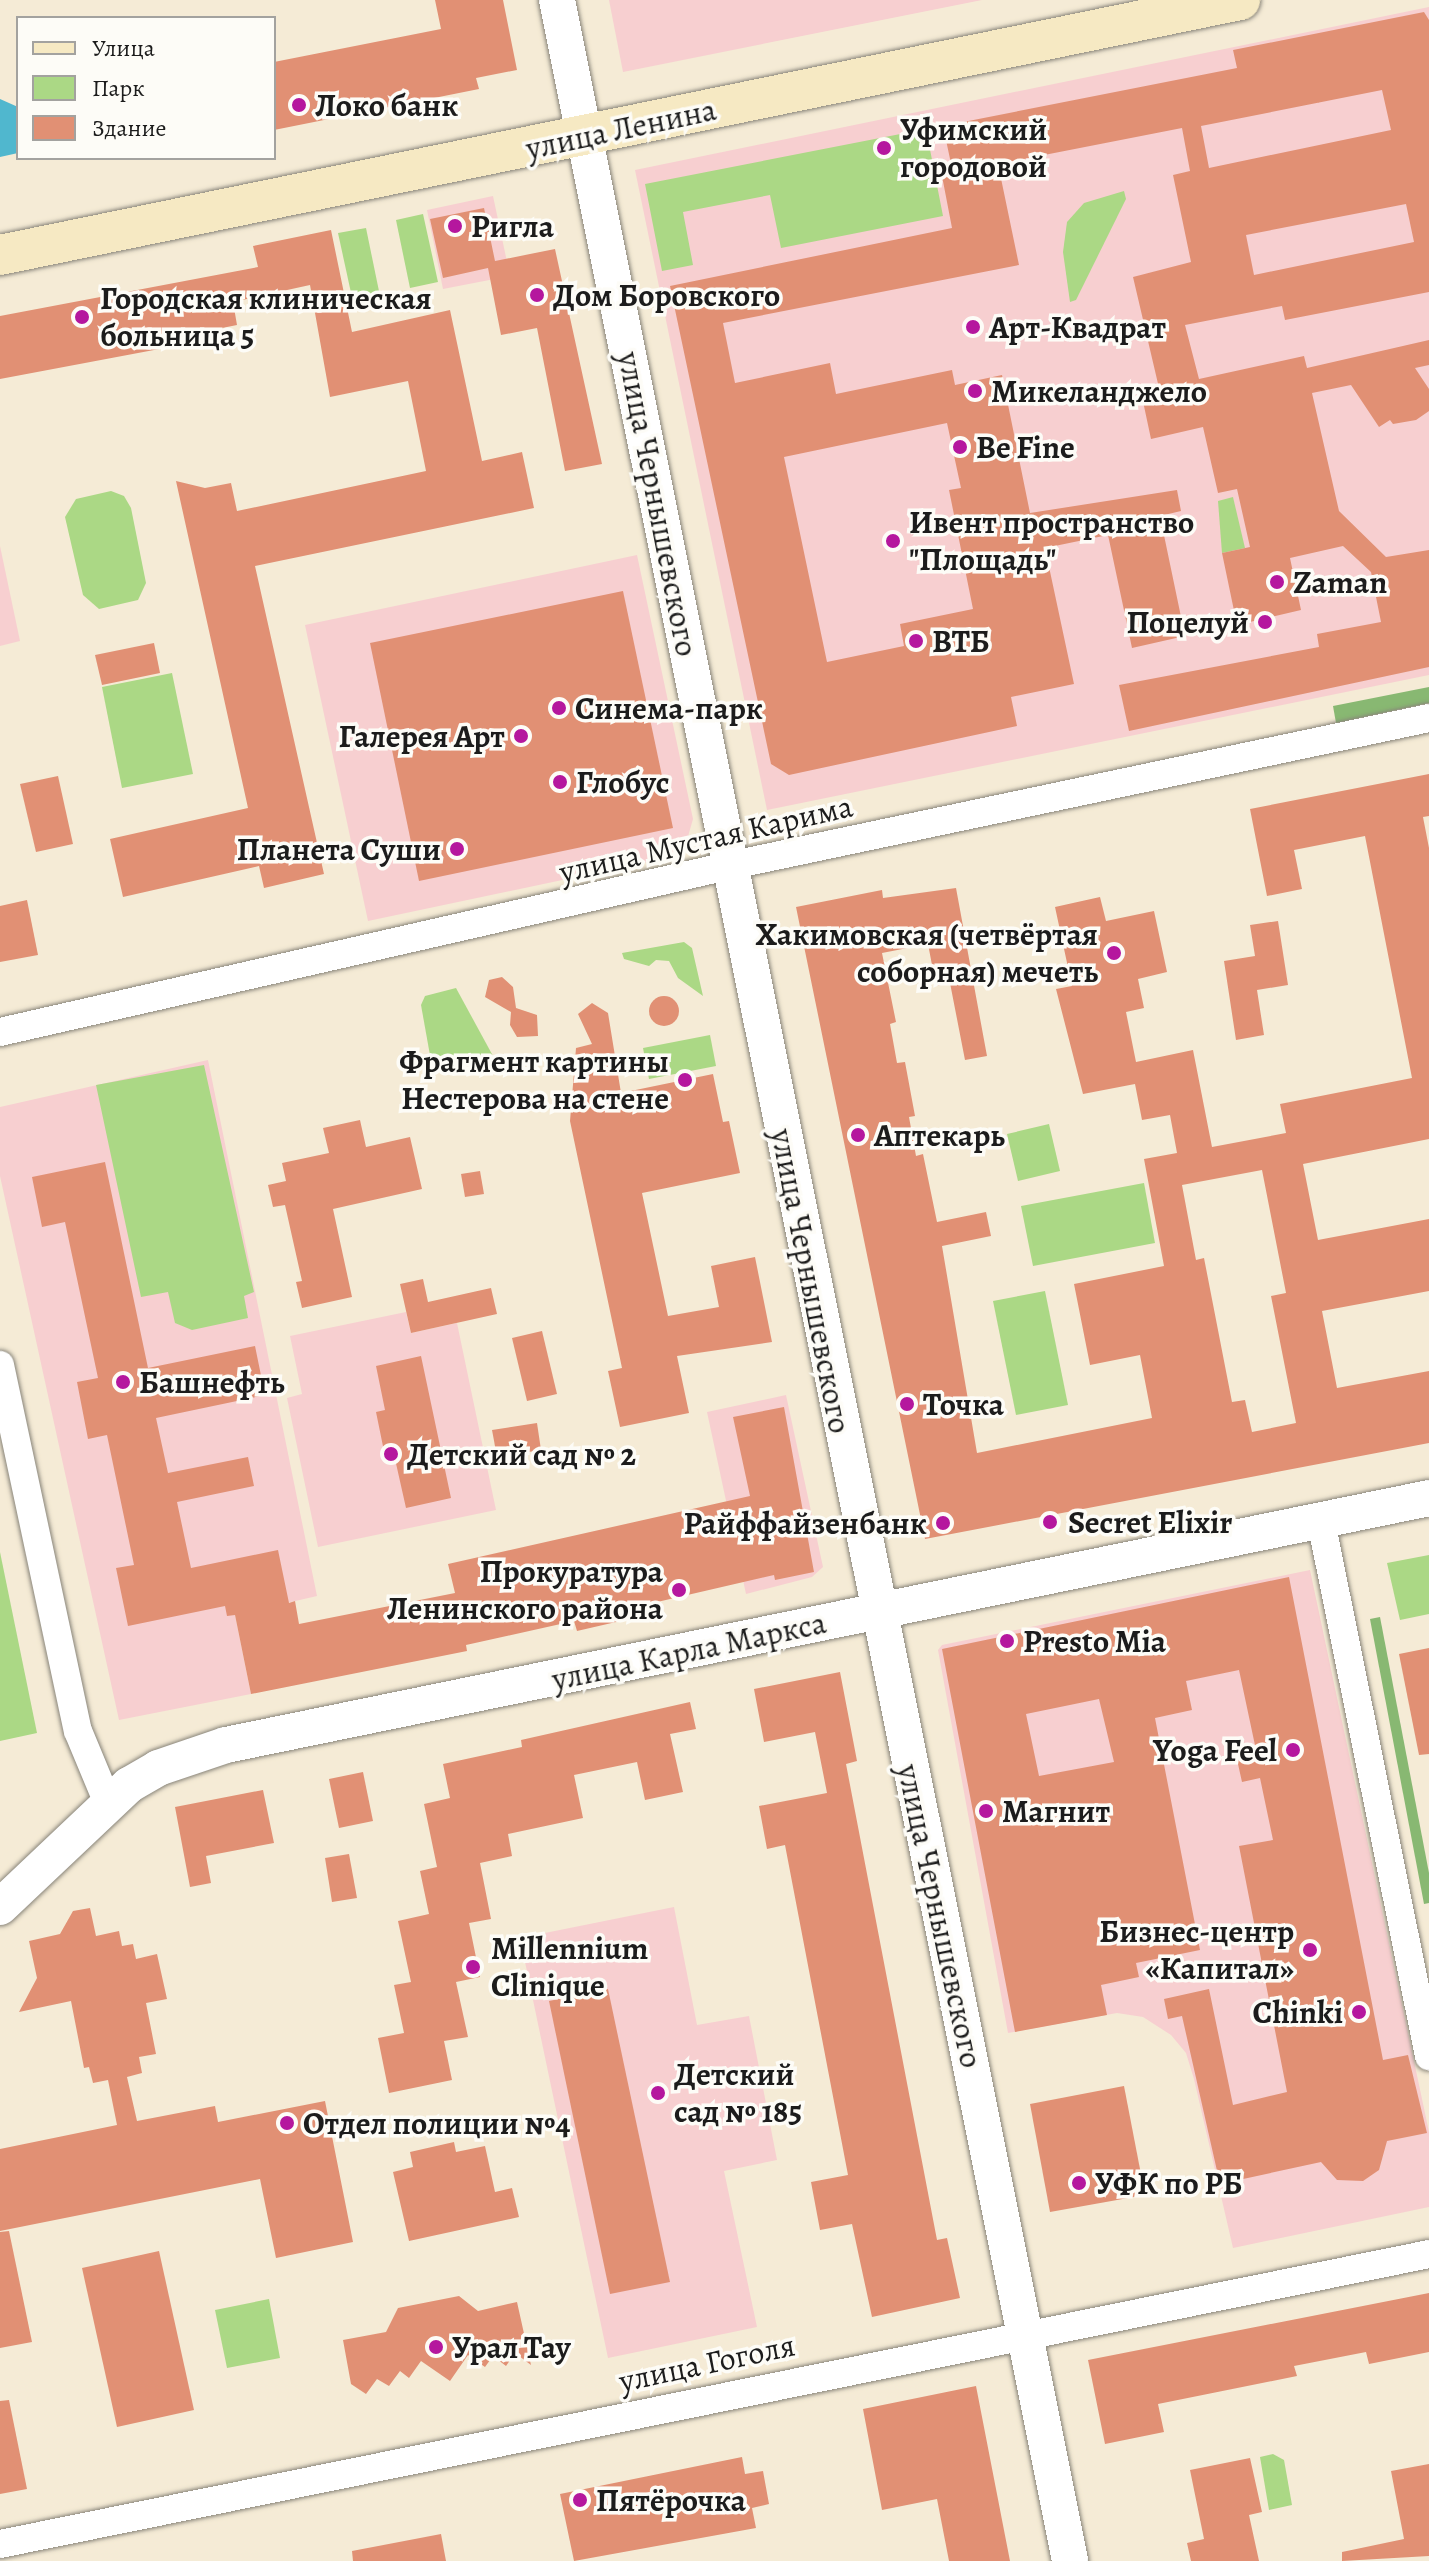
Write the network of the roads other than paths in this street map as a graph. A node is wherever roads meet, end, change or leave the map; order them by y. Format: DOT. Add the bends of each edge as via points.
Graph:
graph roads {
  1 [pos="557,0"];
  2 [pos="1240,0"];
  3 [pos="586,137"];
  4 [pos="0,255"];
  5 [pos="1429,718"];
  6 [pos="728,866"];
  7 [pos="0,1032"];
  8 [pos="0,1365"];
  9 [pos="1429,1498"];
  10 [pos="1321,1521"];
  11 [pos="877,1613"];
  12 [pos="108,1803"];
  13 [pos="0,1907"];
  14 [pos="1429,2056"];
  15 [pos="1429,2254"];
  16 [pos="1026,2332"];
  17 [pos="0,2544"];
  18 [pos="1070,2561"];
  1 -- 3 [label="street, улица Чернышевского"];
  2 -- 3 [label="main road, улица Ленина"];
  3 -- 4 [label="main road, улица Ленина"];
  3 -- 6 [label="street, улица Чернышевского"];
  5 -- 6 [label="street, улица Мустая Карима"];
  6 -- 7 [label="street, улица Мустая Карима"];
  6 -- 11 [label="street, улица Чернышевского"];
  8 -- 12 [label="street" via="78,1731"];
  9 -- 10 [label="street, улица Карла Маркса"];
  10 -- 11 [label="street, улица Карла Маркса"];
  10 -- 14 [label="street"];
  11 -- 12 [label="street, улица Карла Маркса" via="226,1745 158,1768"];
  11 -- 16 [label="street, улица Чернышевского"];
  12 -- 13 [label="street, улица Карла Маркса"];
  15 -- 16 [label="street, улица Гоголя"];
  16 -- 17 [label="street, улица Гоголя"];
  16 -- 18 [label="street, улица Чернышевского"];
}
